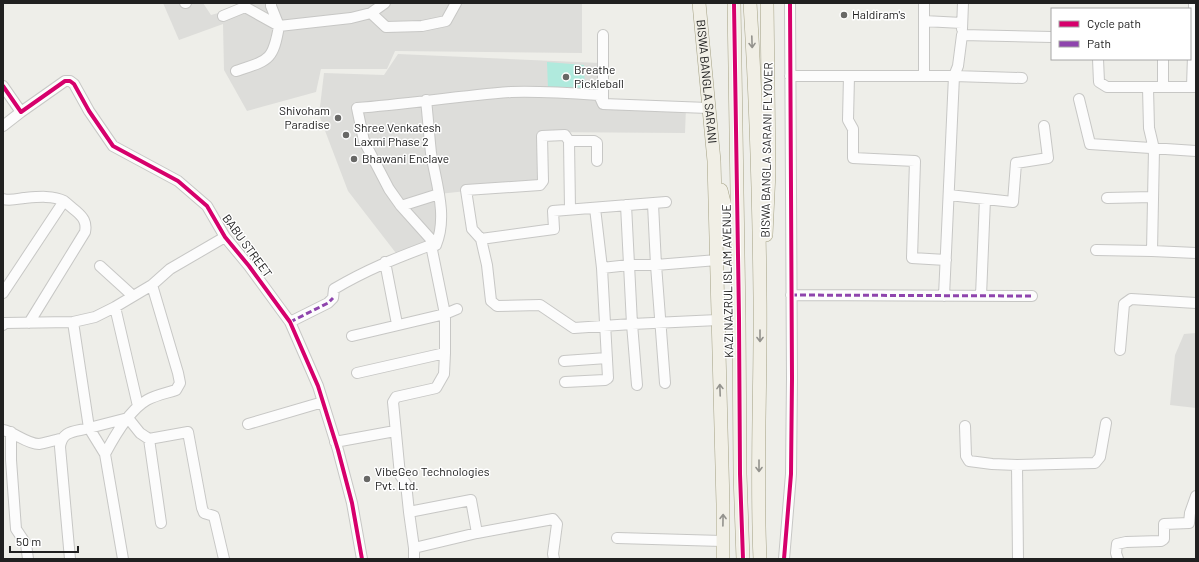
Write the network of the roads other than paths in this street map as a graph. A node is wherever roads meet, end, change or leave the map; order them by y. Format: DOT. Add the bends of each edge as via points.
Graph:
graph roads {
  1 [pos="271,3"];
  2 [pos="456,3"];
  3 [pos="699,3"];
  4 [pos="734,3"];
  5 [pos="750,3"];
  6 [pos="767,3"];
  7 [pos="790,3"];
  8 [pos="924,3"];
  9 [pos="963,3"];
  10 [pos="1194,3"];
  11 [pos="382,4"];
  12 [pos="371,13"];
  13 [pos="223,16"];
  14 [pos="1194,20"];
  15 [pos="924,22"];
  16 [pos="962,23"];
  17 [pos="279,26"];
  18 [pos="603,35"];
  19 [pos="962,35"];
  20 [pos="1051,37"];
  21 [pos="1098,60"];
  22 [pos="1163,60"];
  23 [pos="236,71"];
  24 [pos="790,76"];
  25 [pos="849,76"];
  26 [pos="924,76"];
  27 [pos="954,76"];
  28 [pos="1022,78"];
  29 [pos="3,86"];
  30 [pos="1163,87"];
  31 [pos="1194,87"];
  32 [pos="1148,88"];
  33 [pos="1079,99"];
  34 [pos="426,100"];
  35 [pos="603,104"];
  36 [pos="708,108"];
  37 [pos="21,112"];
  38 [pos="3,126"];
  39 [pos="1044,126"];
  40 [pos="569,141"];
  41 [pos="1154,149"];
  42 [pos="1196,151"];
  43 [pos="597,161"];
  44 [pos="714,161"];
  45 [pos="439,194"];
  46 [pos="949,195"];
  47 [pos="1153,197"];
  48 [pos="1107,198"];
  49 [pos="3,199"];
  50 [pos="985,199"];
  51 [pos="64,201"];
  52 [pos="666,202"];
  53 [pos="653,204"];
  54 [pos="626,205"];
  55 [pos="402,206"];
  56 [pos="595,208"];
  57 [pos="570,209"];
  58 [pos="225,238"];
  59 [pos="481,239"];
  60 [pos="433,245"];
  61 [pos="1096,250"];
  62 [pos="1152,251"];
  63 [pos="1196,253"];
  64 [pos="717,260"];
  65 [pos="737,260"];
  66 [pos="946,260"];
  67 [pos="385,262"];
  68 [pos="630,265"];
  69 [pos="656,265"];
  70 [pos="100,266"];
  71 [pos="602,268"];
  72 [pos="152,285"];
  73 [pos="3,293"];
  74 [pos="791,295"];
  75 [pos="132,296"];
  76 [pos="944,296"];
  77 [pos="981,296"];
  78 [pos="1032,296"];
  79 [pos="760,297"];
  80 [pos="1196,303"];
  81 [pos="115,307"];
  82 [pos="456,309"];
  83 [pos="445,314"];
  84 [pos="718,320"];
  85 [pos="73,322"];
  86 [pos="290,322"];
  87 [pos="29,323"];
  88 [pos="660,323"];
  89 [pos="3,324"];
  90 [pos="397,324"];
  91 [pos="632,324"];
  92 [pos="605,326"];
  93 [pos="352,336"];
  94 [pos="1120,350"];
  95 [pos="445,353"];
  96 [pos="607,358"];
  97 [pos="564,361"];
  98 [pos="357,373"];
  99 [pos="565,382"];
  100 [pos="665,383"];
  101 [pos="637,385"];
  102 [pos="323,402"];
  103 [pos="138,406"];
  104 [pos="128,418"];
  105 [pos="1106,423"];
  106 [pos="248,424"];
  107 [pos="965,426"];
  108 [pos="89,428"];
  109 [pos="7,431"];
  110 [pos="395,431"];
  111 [pos="61,439"];
  112 [pos="149,439"];
  113 [pos="335,442"];
  114 [pos="105,454"];
  115 [pos="1017,465"];
  116 [pos="1196,496"];
  117 [pos="409,512"];
  118 [pos="161,523"];
  119 [pos="477,533"];
  120 [pos="616,538"];
  121 [pos="722,541"];
  122 [pos="414,548"];
  123 [pos="742,554"];
  124 [pos="760,554"];
  125 [pos="28,559"];
  126 [pos="70,559"];
  127 [pos="123,559"];
  128 [pos="224,559"];
  129 [pos="362,559"];
  130 [pos="414,559"];
  131 [pos="554,559"];
  132 [pos="723,559"];
  133 [pos="784,559"];
  134 [pos="1018,559"];
  135 [pos="1118,559"];
  1 -- 17 [label="street"];
  2 -- 12 [label="street" via="446,21 422,26 386,27"];
  3 -- 36 [label="main road, BISWA BANGLA SARANI"];
  4 -- 65 [label="main road, KAZI NAZRUL ISLAM AVENUE"];
  5 -- 79 [label="main road, one-way"];
  6 -- 79 [label="main road, BISWA BANGLA SARANI FLYOVER" via="768,221"];
  7 -- 24 [label="street"];
  8 -- 15 [label="street"];
  9 -- 16 [label="street"];
  10 -- 14 [label="street"];
  11 -- 12 [label="street"];
  12 -- 17 [label="street" via="351,18"];
  13 -- 17 [label="street" via="245,7"];
  14 -- 31 [label="street"];
  15 -- 16 [label="street"];
  15 -- 26 [label="street"];
  16 -- 19 [label="street"];
  17 -- 23 [label="street" via="270,56"];
  18 -- 35 [label="street"];
  19 -- 20 [label="street"];
  19 -- 27 [label="street" via="958,66"];
  21 -- 32 [label="street" via="1099,82 1107,87"];
  22 -- 30 [label="street"];
  24 -- 25 [label="street"];
  24 -- 74 [label="street"];
  25 -- 26 [label="street"];
  25 -- 66 [label="street" via="848,120 853,129 853,158 915,161 912,258"];
  26 -- 27 [label="street"];
  27 -- 28 [label="street"];
  27 -- 46 [label="street"];
  29 -- 37 [label="street"];
  30 -- 31 [label="street"];
  30 -- 32 [label="street"];
  32 -- 41 [label="street" via="1149,128"];
  33 -- 41 [label="street" via="1090,144"];
  34 -- 35 [label="street" via="512,92 567,93 599,95"];
  34 -- 45 [label="street"];
  34 -- 55 [label="street" via="357,108 364,141 389,189"];
  35 -- 36 [label="street"];
  36 -- 44 [label="main road, BISWA BANGLA SARANI"];
  37 -- 38 [label="street"];
  37 -- 58 [label="street, BABU STREET" via="65,81 74,84 113,146 178,181 207,206"];
  39 -- 50 [label="street" via="1048,158 1016,163 1014,202"];
  40 -- 43 [label="street" via="597,143"];
  40 -- 57 [label="street"];
  40 -- 59 [label="street" via="565,135 542,136 543,181 540,185 466,190 472,229"];
  41 -- 42 [label="street"];
  41 -- 47 [label="street"];
  44 -- 64 [label="main road"];
  44 -- 65 [label="main road"];
  45 -- 55 [label="street"];
  45 -- 60 [label="street" via="440,231"];
  46 -- 50 [label="street"];
  46 -- 66 [label="street"];
  47 -- 48 [label="street"];
  47 -- 62 [label="street"];
  49 -- 51 [label="street" via="49,197"];
  50 -- 77 [label="street"];
  51 -- 73 [label="street"];
  51 -- 87 [label="street" via="81,215 85,221 85,232"];
  52 -- 53 [label="street"];
  53 -- 54 [label="street"];
  53 -- 69 [label="street"];
  54 -- 56 [label="street"];
  54 -- 68 [label="street"];
  55 -- 60 [label="street"];
  56 -- 57 [label="street"];
  56 -- 71 [label="street"];
  57 -- 59 [label="street" via="553,211 554,229"];
  58 -- 72 [label="street" via="170,269"];
  58 -- 86 [label="street, BABU STREET"];
  59 -- 92 [label="street" via="491,302 497,306 540,305 574,328"];
  60 -- 67 [label="street"];
  60 -- 83 [label="street"];
  61 -- 62 [label="street"];
  62 -- 63 [label="street"];
  64 -- 69 [label="street"];
  64 -- 84 [label="main road"];
  65 -- 123 [label="main road, KAZI NAZRUL ISLAM AVENUE"];
  66 -- 76 [label="street"];
  67 -- 86 [label="street" via="334,289 333,298 328,303"];
  67 -- 90 [label="street"];
  68 -- 69 [label="street"];
  68 -- 71 [label="street"];
  68 -- 91 [label="street"];
  69 -- 88 [label="street"];
  70 -- 75 [label="street"];
  71 -- 92 [label="street"];
  72 -- 75 [label="street"];
  72 -- 103 [label="street" via="180,383 176,390"];
  74 -- 76 [label="street"];
  74 -- 133 [label="street" via="791,474"];
  75 -- 81 [label="street"];
  76 -- 77 [label="street"];
  77 -- 78 [label="street"];
  79 -- 124 [label="main road, one-way"];
  80 -- 94 [label="street" via="1131,299 1124,304"];
  81 -- 85 [label="street" via="94,317"];
  81 -- 103 [label="street"];
  82 -- 83 [label="street"];
  83 -- 90 [label="street"];
  83 -- 95 [label="street"];
  84 -- 88 [label="street"];
  121 -- 84 [label="main road, one-way"];
  85 -- 87 [label="street"];
  85 -- 108 [label="street"];
  86 -- 102 [label="street, BABU STREET"];
  87 -- 89 [label="street"];
  88 -- 91 [label="street"];
  88 -- 100 [label="street"];
  90 -- 93 [label="street"];
  91 -- 92 [label="street"];
  91 -- 101 [label="street"];
  92 -- 96 [label="street"];
  95 -- 98 [label="street"];
  95 -- 110 [label="street" via="444,374 436,388 396,397 393,402"];
  96 -- 97 [label="street"];
  96 -- 99 [label="street" via="607,380"];
  102 -- 106 [label="street"];
  102 -- 113 [label="street, BABU STREET"];
  103 -- 104 [label="street"];
  104 -- 108 [label="street"];
  104 -- 112 [label="street" via="140,433"];
  104 -- 114 [label="street"];
  105 -- 115 [label="street" via="1100,458 1095,463"];
  107 -- 115 [label="street" via="966,456 969,461"];
  108 -- 111 [label="street" via="64,434"];
  108 -- 114 [label="street"];
  109 -- 111 [label="street" via="37,444"];
  109 -- 125 [label="street" via="16,529 26,544"];
  110 -- 113 [label="street"];
  110 -- 117 [label="street" via="400,475 406,484"];
  111 -- 126 [label="street"];
  112 -- 118 [label="street"];
  112 -- 128 [label="street" via="188,432 202,508 204,513 214,516"];
  113 -- 129 [label="street, BABU STREET" via="352,503"];
  114 -- 127 [label="street"];
  115 -- 134 [label="street"];
  116 -- 135 [label="street" via="1189,523 1164,524 1164,539 1161,541 1117,544"];
  117 -- 119 [label="street" via="471,500"];
  117 -- 122 [label="street"];
  119 -- 122 [label="street"];
  119 -- 131 [label="street" via="553,519 557,524"];
  120 -- 121 [label="street"];
  121 -- 132 [label="main road"];
  122 -- 130 [label="street"];
  123 -- 124 [label="main road"];
}
